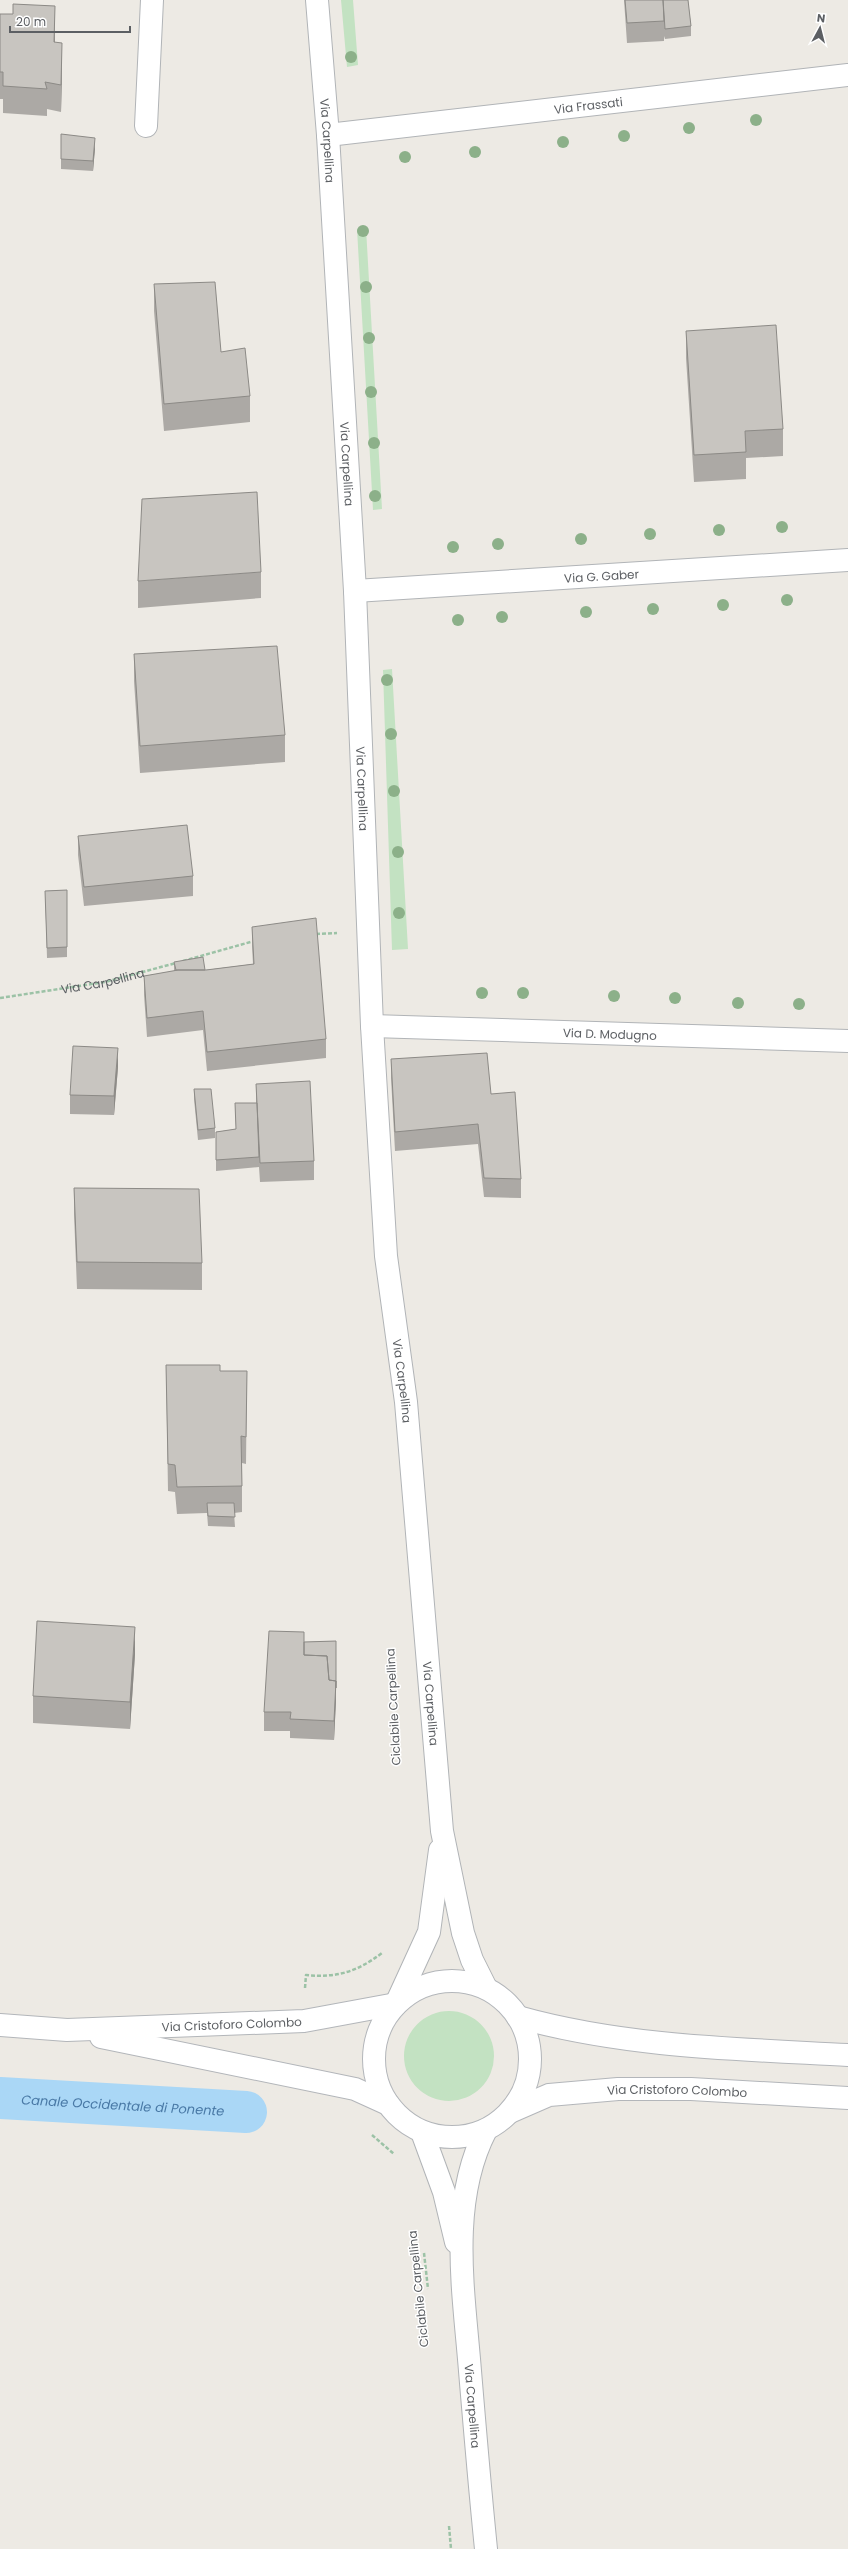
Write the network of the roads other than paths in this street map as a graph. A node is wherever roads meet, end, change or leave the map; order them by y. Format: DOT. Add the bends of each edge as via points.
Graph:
graph roads {
  1 [pos="152,0"];
  2 [pos="317,0"];
  3 [pos="848,75"];
  4 [pos="146,126"];
  5 [pos="328,135"];
  6 [pos="848,560"];
  7 [pos="355,591"];
  8 [pos="372,1026"];
  9 [pos="848,1041"];
  10 [pos="442,1831"];
  11 [pos="486,1988"];
  12 [pos="396,2004"];
  13 [pos="518,2017"];
  14 [pos="0,2025"];
  15 [pos="67,2030"];
  16 [pos="848,2055"];
  17 [pos="848,2098"];
  18 [pos="388,2104"];
  19 [pos="510,2112"];
  20 [pos="486,2130"];
  21 [pos="422,2132"];
  22 [pos="461,2262"];
  23 [pos="486,2549"];
  1 -- 4 [label="street"];
  2 -- 5 [label="street, Via Carpellina"];
  3 -- 5 [label="street, Via Frassati"];
  5 -- 7 [label="street, Via Carpellina"];
  6 -- 7 [label="street, Via G. Gaber"];
  7 -- 8 [label="street, Via Carpellina"];
  8 -- 9 [label="street, Via D. Modugno"];
  8 -- 10 [label="street, Via Carpellina" via="386,1256 406,1402"];
  10 -- 11 [label="street" via="463,1933 472,1960"];
  10 -- 12 [label="street" via="429,1932"];
  11 -- 12 [label="street, Via Cristoforo Colombo" via="471,1982 438,1982"];
  11 -- 13 [label="street, Via Cristoforo Colombo" via="504,2000"];
  12 -- 15 [label="street, Via Cristoforo Colombo" via="304,2021"];
  12 -- 18 [label="street, Via Cristoforo Colombo" via="386,2016 376,2038 373,2061 377,2083"];
  13 -- 16 [label="street" via="608,2036 659,2043"];
  13 -- 19 [label="street, Via Cristoforo Colombo" via="527,2038 530,2066 520,2098"];
  14 -- 15 [label="street, Via Cristoforo Colombo"];
  15 -- 18 [label="street, Via Cristoforo Colombo" via="355,2088"];
  17 -- 19 [label="street, Via Cristoforo Colombo" via="691,2089 618,2089 549,2095"];
  18 -- 21 [label="street, Via Cristoforo Colombo" via="409,2125"];
  19 -- 20 [label="street, Via Cristoforo Colombo"];
  20 -- 21 [label="street, Via Cristoforo Colombo" via="465,2136 443,2137"];
  20 -- 22 [label="street, Via Carpellina" via="475,2152 466,2193"];
  21 -- 22 [label="street, Via Carpellina" via="444,2192"];
  22 -- 23 [label="street, Via Carpellina"];
}
